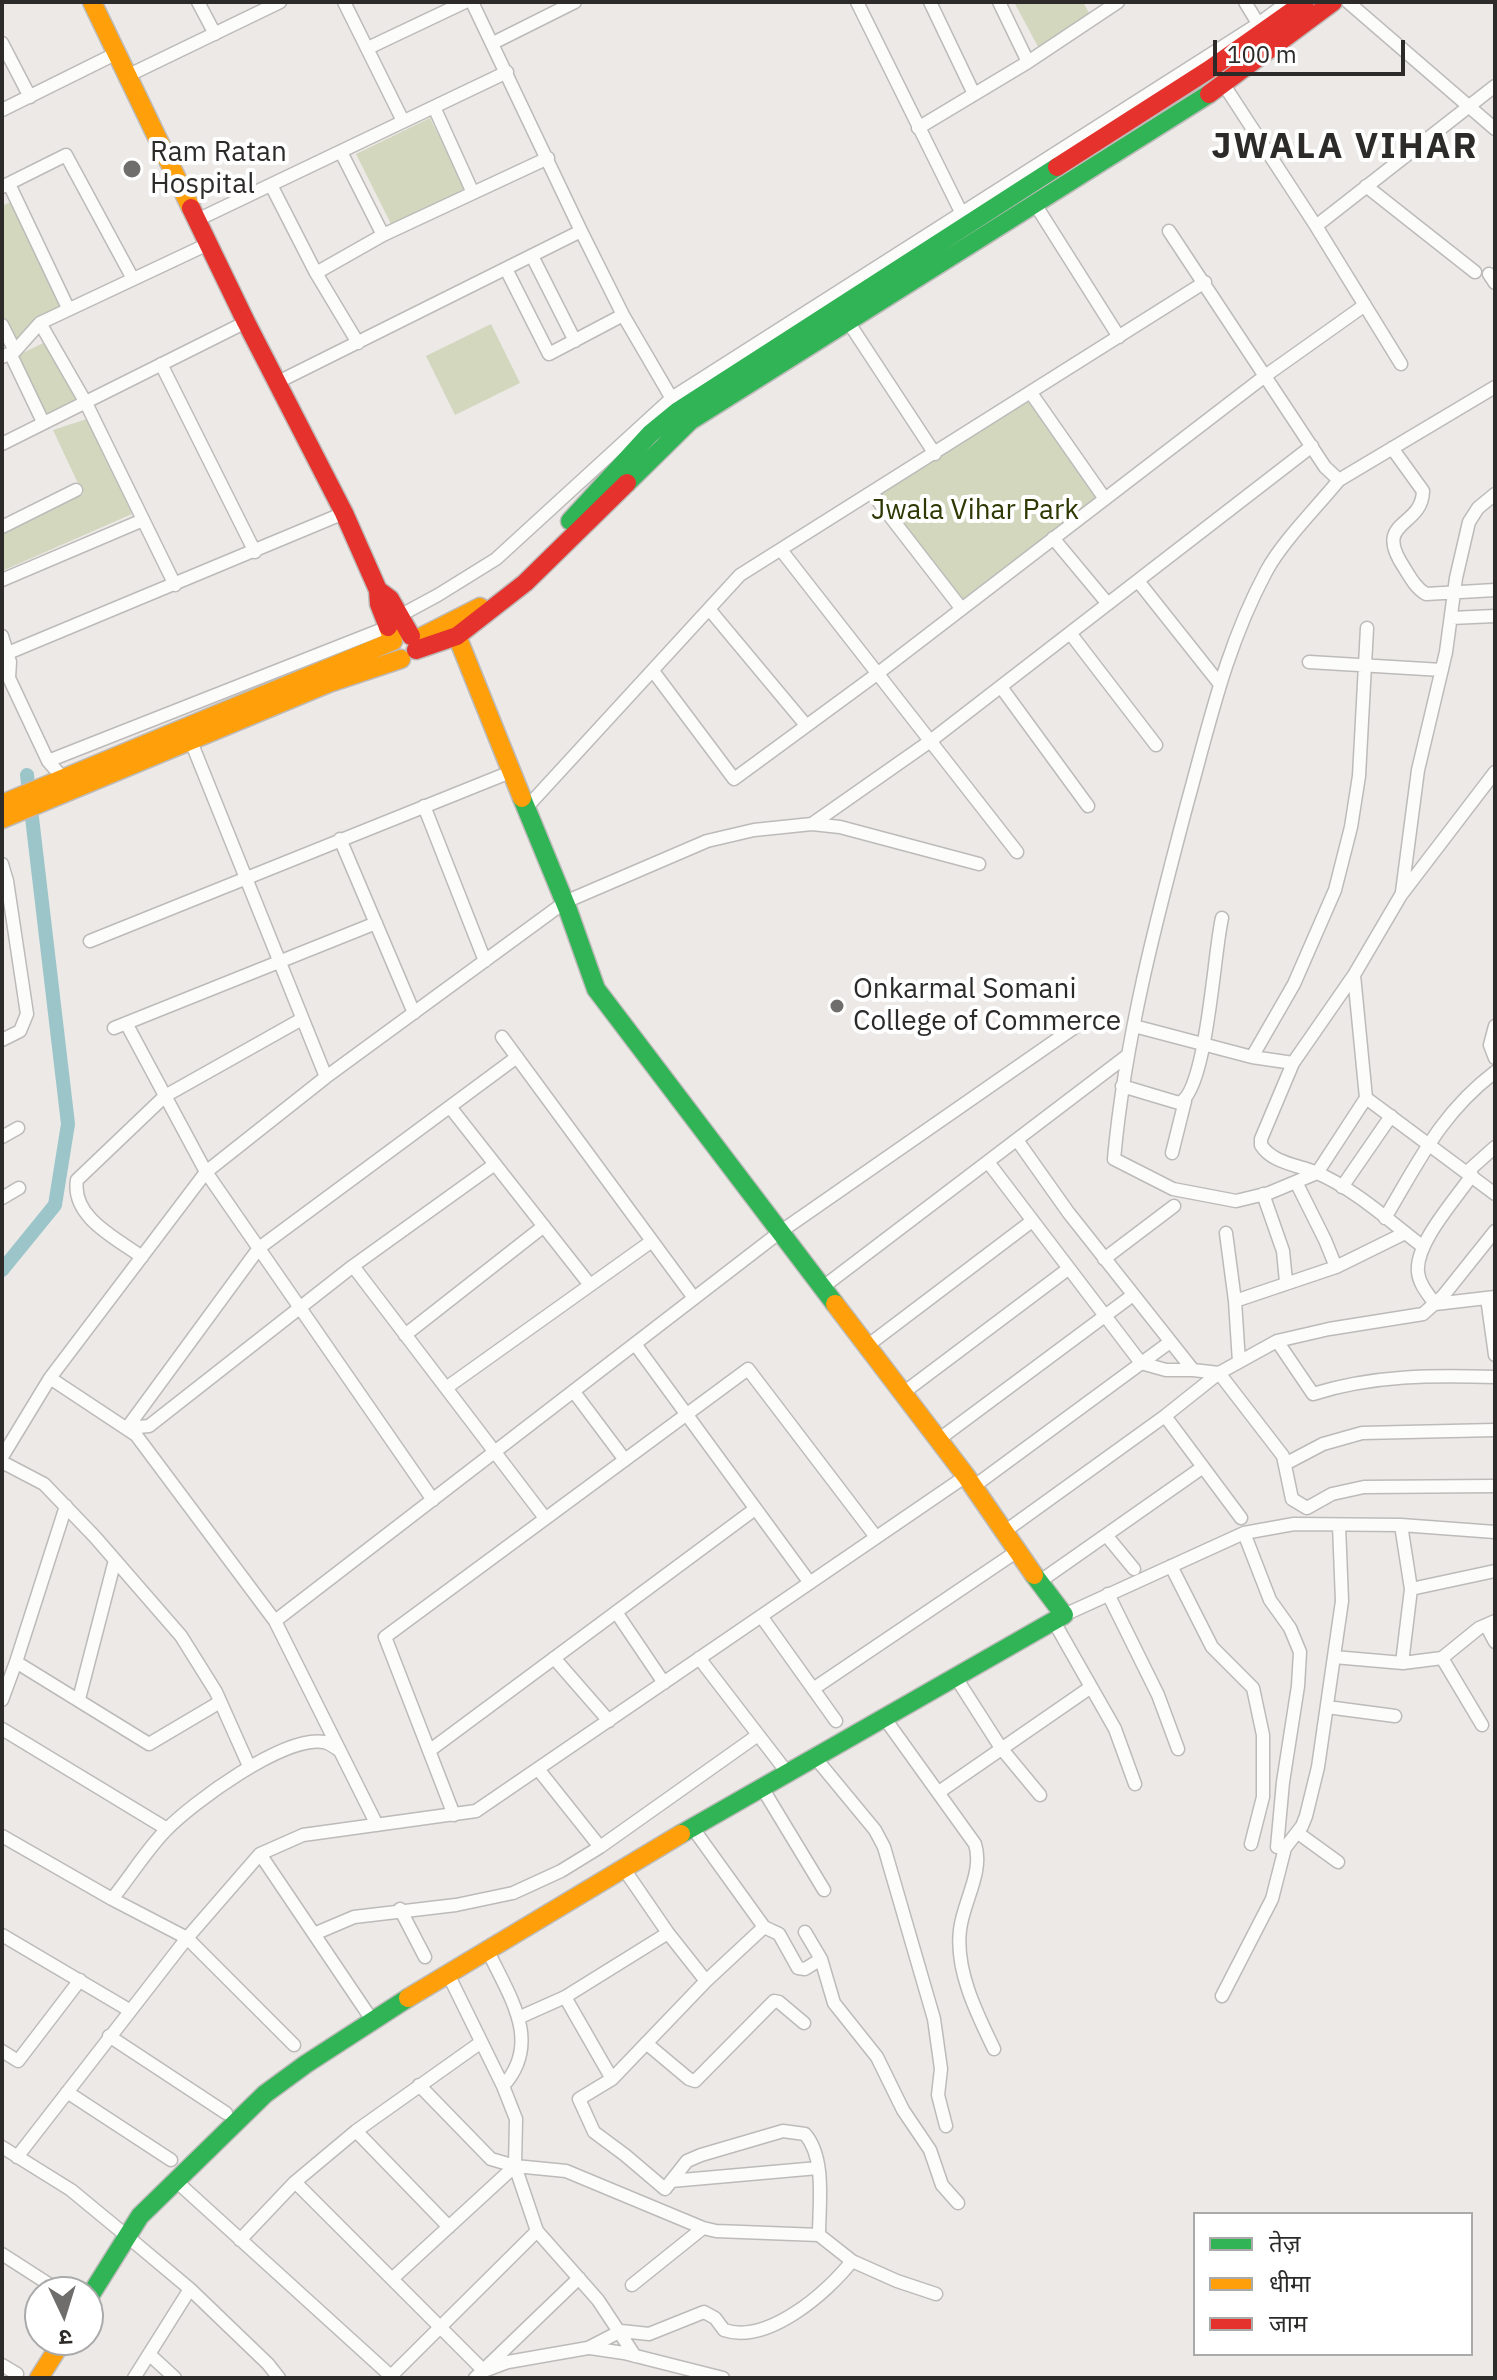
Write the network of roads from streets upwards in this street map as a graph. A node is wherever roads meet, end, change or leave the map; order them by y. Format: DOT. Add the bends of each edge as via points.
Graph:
graph roads {
  1 [pos="92,2"];
  2 [pos="198,2"];
  3 [pos="280,2"];
  4 [pos="344,2"];
  5 [pos="465,2"];
  6 [pos="472,2"];
  7 [pos="857,2"];
  8 [pos="930,2"];
  9 [pos="999,2"];
  10 [pos="1091,2"];
  11 [pos="1118,2"];
  12 [pos="1245,2"];
  13 [pos="1288,2"];
  14 [pos="1305,2"];
  15 [pos="1333,2"];
  16 [pos="1348,2"];
  17 [pos="571,3"];
  18 [pos="1099,14"];
  19 [pos="1261,29"];
  20 [pos="215,34"];
  21 [pos="2,43"];
  22 [pos="493,43"];
  23 [pos="368,48"];
  24 [pos="115,54"];
  25 [pos="1028,62"];
  26 [pos="507,72"];
  27 [pos="129,75"];
  28 [pos="1224,85"];
  29 [pos="1495,86"];
  30 [pos="974,94"];
  31 [pos="30,97"];
  32 [pos="434,107"];
  33 [pos="1469,107"];
  34 [pos="2,110"];
  35 [pos="403,121"];
  36 [pos="918,128"];
  37 [pos="1495,129"];
  38 [pos="341,152"];
  39 [pos="548,158"];
  40 [pos="271,185"];
  41 [pos="5,186"];
  42 [pos="1366,186"];
  43 [pos="473,193"];
  44 [pos="1035,204"];
  45 [pos="965,219"];
  46 [pos="197,220"];
  47 [pos="1316,226"];
  48 [pos="581,231"];
  49 [pos="1169,231"];
  50 [pos="383,235"];
  51 [pos="208,244"];
  52 [pos="532,256"];
  53 [pos="506,269"];
  54 [pos="1475,272"];
  55 [pos="316,273"];
  56 [pos="133,279"];
  57 [pos="1205,282"];
  58 [pos="1365,305"];
  59 [pos="68,308"];
  60 [pos="843,314"];
  61 [pos="623,315"];
  62 [pos="246,322"];
  63 [pos="40,323"];
  64 [pos="2,325"];
  65 [pos="1119,337"];
  66 [pos="575,341"];
  67 [pos="358,343"];
  68 [pos="9,354"];
  69 [pos="161,364"];
  70 [pos="1401,364"];
  71 [pos="1265,376"];
  72 [pos="278,382"];
  73 [pos="1495,387"];
  74 [pos="1031,393"];
  75 [pos="86,403"];
  76 [pos="678,411"];
  77 [pos="43,422"];
  78 [pos="2,444"];
  79 [pos="1312,446"];
  80 [pos="1392,448"];
  81 [pos="935,454"];
  82 [pos="1332,473"];
  83 [pos="76,490"];
  84 [pos="872,493"];
  85 [pos="1495,494"];
  86 [pos="1105,499"];
  87 [pos="344,513"];
  88 [pos="143,520"];
  89 [pos="2,527"];
  90 [pos="1053,538"];
  91 [pos="781,550"];
  92 [pos="255,552"];
  93 [pos="2,580"];
  94 [pos="1138,581"];
  95 [pos="175,585"];
  96 [pos="1495,590"];
  97 [pos="1454,594"];
  98 [pos="1108,604"];
  99 [pos="961,608"];
  100 [pos="709,609"];
  101 [pos="1495,616"];
  102 [pos="1451,618"];
  103 [pos="394,628"];
  104 [pos="1367,628"];
  105 [pos="1070,633"];
  106 [pos="2,636"];
  107 [pos="457,636"];
  108 [pos="411,646"];
  109 [pos="8,653"];
  110 [pos="1309,662"];
  111 [pos="1367,665"];
  112 [pos="1442,670"];
  113 [pos="653,671"];
  114 [pos="877,674"];
  115 [pos="1216,680"];
  116 [pos="264,686"];
  117 [pos="1001,687"];
  118 [pos="805,724"];
  119 [pos="190,739"];
  120 [pos="929,742"];
  121 [pos="1156,745"];
  122 [pos="48,761"];
  123 [pos="513,771"];
  124 [pos="1495,772"];
  125 [pos="59,785"];
  126 [pos="2,804"];
  127 [pos="424,806"];
  128 [pos="1088,806"];
  129 [pos="527,807"];
  130 [pos="2,819"];
  131 [pos="812,824"];
  132 [pos="340,839"];
  133 [pos="1017,852"];
  134 [pos="2,864"];
  135 [pos="979,864"];
  136 [pos="245,877"];
  137 [pos="1401,895"];
  138 [pos="565,902"];
  139 [pos="1222,918"];
  140 [pos="376,923"];
  141 [pos="90,941"];
  142 [pos="279,961"];
  143 [pos="485,961"];
  144 [pos="1354,975"];
  145 [pos="414,1013"];
  146 [pos="302,1019"];
  147 [pos="1134,1026"];
  148 [pos="1495,1026"];
  149 [pos="1075,1027"];
  150 [pos="502,1037"];
  151 [pos="2,1040"];
  152 [pos="1204,1045"];
  153 [pos="1128,1055"];
  154 [pos="517,1057"];
  155 [pos="1252,1057"];
  156 [pos="1495,1058"];
  157 [pos="1293,1063"];
  158 [pos="1495,1072"];
  159 [pos="326,1077"];
  160 [pos="1122,1086"];
  161 [pos="165,1096"];
  162 [pos="1366,1098"];
  163 [pos="1185,1101"];
  164 [pos="450,1107"];
  165 [pos="1391,1116"];
  166 [pos="18,1128"];
  167 [pos="2,1137"];
  168 [pos="1017,1140"];
  169 [pos="1429,1144"];
  170 [pos="1495,1147"];
  171 [pos="1172,1153"];
  172 [pos="988,1162"];
  173 [pos="495,1164"];
  174 [pos="206,1172"];
  175 [pos="1317,1173"];
  176 [pos="1470,1174"];
  177 [pos="1296,1182"];
  178 [pos="1342,1187"];
  179 [pos="19,1188"];
  180 [pos="1263,1194"];
  181 [pos="1495,1194"];
  182 [pos="2,1198"];
  183 [pos="1174,1206"];
  184 [pos="1385,1218"];
  185 [pos="1032,1221"];
  186 [pos="544,1226"];
  187 [pos="1495,1231"];
  188 [pos="780,1232"];
  189 [pos="1226,1233"];
  190 [pos="1405,1233"];
  191 [pos="652,1241"];
  192 [pos="1422,1246"];
  193 [pos="259,1248"];
  194 [pos="142,1257"];
  195 [pos="1104,1259"];
  196 [pos="353,1266"];
  197 [pos="1336,1267"];
  198 [pos="1068,1269"];
  199 [pos="1286,1282"];
  200 [pos="590,1285"];
  201 [pos="823,1287"];
  202 [pos="1133,1295"];
  203 [pos="1491,1297"];
  204 [pos="694,1298"];
  205 [pos="1235,1301"];
  206 [pos="300,1308"];
  207 [pos="1429,1309"];
  208 [pos="1103,1317"];
  209 [pos="405,1335"];
  210 [pos="1277,1341"];
  211 [pos="1170,1342"];
  212 [pos="635,1344"];
  213 [pos="867,1346"];
  214 [pos="1495,1355"];
  215 [pos="1239,1362"];
  216 [pos="1141,1363"];
  217 [pos="1193,1370"];
  218 [pos="1219,1373"];
  219 [pos="1495,1377"];
  220 [pos="50,1378"];
  221 [pos="446,1388"];
  222 [pos="574,1392"];
  223 [pos="903,1393"];
  224 [pos="686,1415"];
  225 [pos="1165,1416"];
  226 [pos="127,1428"];
  227 [pos="1495,1430"];
  228 [pos="938,1440"];
  229 [pos="496,1452"];
  230 [pos="2,1459"];
  231 [pos="625,1460"];
  232 [pos="1285,1464"];
  233 [pos="1203,1467"];
  234 [pos="969,1481"];
  235 [pos="1495,1486"];
  236 [pos="433,1500"];
  237 [pos="66,1506"];
  238 [pos="755,1509"];
  239 [pos="545,1518"];
  240 [pos="1241,1518"];
  241 [pos="1339,1525"];
  242 [pos="1401,1525"];
  243 [pos="1004,1532"];
  244 [pos="1495,1532"];
  245 [pos="1244,1533"];
  246 [pos="1106,1535"];
  247 [pos="876,1537"];
  248 [pos="1016,1552"];
  249 [pos="115,1560"];
  250 [pos="1171,1566"];
  251 [pos="1134,1569"];
  252 [pos="1495,1571"];
  253 [pos="1039,1582"];
  254 [pos="810,1583"];
  255 [pos="1411,1589"];
  256 [pos="1108,1594"];
  257 [pos="616,1612"];
  258 [pos="1059,1613"];
  259 [pos="761,1616"];
  260 [pos="275,1621"];
  261 [pos="1490,1623"];
  262 [pos="1495,1642"];
  263 [pos="1334,1657"];
  264 [pos="554,1658"];
  265 [pos="699,1658"];
  266 [pos="1442,1658"];
  267 [pos="16,1662"];
  268 [pos="1402,1663"];
  269 [pos="955,1676"];
  270 [pos="664,1683"];
  271 [pos="1091,1687"];
  272 [pos="813,1689"];
  273 [pos="79,1699"];
  274 [pos="2,1700"];
  275 [pos="220,1702"];
  276 [pos="1327,1707"];
  277 [pos="883,1716"];
  278 [pos="1395,1716"];
  279 [pos="609,1721"];
  280 [pos="836,1721"];
  281 [pos="1482,1725"];
  282 [pos="2,1729"];
  283 [pos="758,1735"];
  284 [pos="1001,1748"];
  285 [pos="1178,1749"];
  286 [pos="340,1751"];
  287 [pos="429,1751"];
  288 [pos="813,1755"];
  289 [pos="781,1764"];
  290 [pos="249,1766"];
  291 [pos="538,1769"];
  292 [pos="1135,1784"];
  293 [pos="761,1786"];
  294 [pos="939,1792"];
  295 [pos="1040,1795"];
  296 [pos="454,1815"];
  297 [pos="377,1825"];
  298 [pos="692,1827"];
  299 [pos="167,1829"];
  300 [pos="1298,1833"];
  301 [pos="2,1836"];
  302 [pos="1251,1844"];
  303 [pos="600,1847"];
  304 [pos="1285,1848"];
  305 [pos="260,1854"];
  306 [pos="1338,1862"];
  307 [pos="624,1869"];
  308 [pos="824,1890"];
  309 [pos="112,1899"];
  310 [pos="400,1909"];
  311 [pos="764,1927"];
  312 [pos="805,1932"];
  313 [pos="668,1933"];
  314 [pos="314,1934"];
  315 [pos="2,1935"];
  316 [pos="187,1938"];
  317 [pos="488,1951"];
  318 [pos="425,1957"];
  319 [pos="821,1959"];
  320 [pos="448,1974"];
  321 [pos="80,1980"];
  322 [pos="706,1981"];
  323 [pos="1222,1996"];
  324 [pos="565,1997"];
  325 [pos="129,2010"];
  326 [pos="367,2011"];
  327 [pos="518,2018"];
  328 [pos="804,2023"];
  329 [pos="109,2036"];
  330 [pos="480,2043"];
  331 [pos="646,2043"];
  332 [pos="294,2045"];
  333 [pos="994,2049"];
  334 [pos="2,2051"];
  335 [pos="612,2079"];
  336 [pos="419,2085"];
  337 [pos="503,2086"];
  338 [pos="67,2092"];
  339 [pos="226,2113"];
  340 [pos="946,2126"];
  341 [pos="356,2131"];
  342 [pos="2,2147"];
  343 [pos="17,2157"];
  344 [pos="171,2160"];
  345 [pos="515,2166"];
  346 [pos="818,2168"];
  347 [pos="176,2181"];
  348 [pos="671,2181"];
  349 [pos="295,2182"];
  350 [pos="958,2203"];
  351 [pos="449,2227"];
  352 [pos="703,2228"];
  353 [pos="120,2231"];
  354 [pos="537,2231"];
  355 [pos="819,2235"];
  356 [pos="240,2240"];
  357 [pos="2,2254"];
  358 [pos="852,2261"];
  359 [pos="36,2276"];
  360 [pos="99,2276"];
  361 [pos="393,2278"];
  362 [pos="579,2278"];
  363 [pos="632,2285"];
  364 [pos="190,2289"];
  365 [pos="936,2294"];
  366 [pos="438,2327"];
  367 [pos="621,2331"];
  368 [pos="588,2348"];
  369 [pos="149,2354"];
  370 [pos="53,2356"];
  371 [pos="635,2356"];
  372 [pos="2,2365"];
  373 [pos="17,2374"];
  374 [pos="480,2374"];
  375 [pos="392,2377"];
  376 [pos="39,2378"];
  377 [pos="134,2378"];
  378 [pos="175,2378"];
  379 [pos="279,2378"];
  380 [pos="723,2378"];
  1 -- 24 [label="street"];
  2 -- 20 [label="street"];
  3 -- 20 [label="street"];
  4 -- 23 [label="street"];
  5 -- 23 [label="street"];
  6 -- 22 [label="street"];
  7 -- 36 [label="street"];
  8 -- 30 [label="street"];
  9 -- 25 [label="street"];
  10 -- 18 [label="street"];
  11 -- 18 [label="street"];
  12 -- 19 [label="street"];
  13 -- 19 [label="street"];
  14 -- 19 [label="street"];
  15 -- 28 [label="street"];
  16 -- 33 [label="street"];
  17 -- 22 [label="street"];
  18 -- 25 [label="street"];
  19 -- 45 [label="street"];
  20 -- 27 [label="street"];
  21 -- 31 [label="street"];
  22 -- 26 [label="street"];
  23 -- 35 [label="street"];
  24 -- 27 [label="street"];
  24 -- 31 [label="street"];
  25 -- 30 [label="street"];
  26 -- 32 [label="street"];
  26 -- 39 [label="street"];
  27 -- 46 [label="street"];
  28 -- 44 [label="street"];
  28 -- 47 [label="street"];
  29 -- 33 [label="street"];
  30 -- 36 [label="street"];
  31 -- 34 [label="street"];
  32 -- 35 [label="street"];
  32 -- 43 [label="street"];
  33 -- 37 [label="street"];
  33 -- 42 [label="street"];
  35 -- 38 [label="street"];
  36 -- 45 [label="street"];
  38 -- 40 [label="street"];
  38 -- 50 [label="street"];
  39 -- 43 [label="street"];
  39 -- 48 [label="street"];
  40 -- 46 [label="street"];
  40 -- 55 [label="street"];
  41 -- 56 [label="street" via="66,155"];
  41 -- 59 [label="street"];
  42 -- 47 [label="street"];
  42 -- 54 [label="street"];
  43 -- 50 [label="street"];
  44 -- 60 [label="street"];
  44 -- 65 [label="street"];
  45 -- 60 [label="street"];
  45 -- 76 [label="street"];
  46 -- 51 [label="street"];
  47 -- 58 [label="street"];
  48 -- 52 [label="street"];
  48 -- 61 [label="street"];
  49 -- 57 [label="street"];
  50 -- 55 [label="street"];
  51 -- 56 [label="street"];
  51 -- 62 [label="street"];
  52 -- 53 [label="street"];
  52 -- 66 [label="street"];
  53 -- 66 [label="street" via="549,354"];
  53 -- 67 [label="street"];
  55 -- 67 [label="street"];
  56 -- 59 [label="street"];
  57 -- 65 [label="street"];
  57 -- 71 [label="street"];
  58 -- 70 [label="street"];
  58 -- 71 [label="street"];
  59 -- 63 [label="street"];
  60 -- 76 [label="street"];
  60 -- 81 [label="street"];
  61 -- 66 [label="street"];
  61 -- 76 [label="street"];
  62 -- 69 [label="street"];
  62 -- 72 [label="street"];
  63 -- 68 [label="street"];
  63 -- 75 [label="street"];
  64 -- 68 [label="street"];
  65 -- 74 [label="street"];
  67 -- 72 [label="street"];
  68 -- 77 [label="street"];
  69 -- 75 [label="street"];
  69 -- 92 [label="street"];
  71 -- 79 [label="street"];
  71 -- 86 [label="street"];
  72 -- 87 [label="street"];
  73 -- 80 [label="street"];
  74 -- 81 [label="street"];
  74 -- 86 [label="street"];
  75 -- 77 [label="street"];
  75 -- 88 [label="street"];
  76 -- 103 [label="street" via="496,559"];
  76 -- 107 [label="street" via="525,583"];
  76 -- 108 [label="street" via="650,434 518,577 472,612"];
  77 -- 78 [label="street"];
  79 -- 82 [label="street"];
  79 -- 94 [label="street"];
  80 -- 82 [label="street"];
  80 -- 97 [label="street" via="1423,496 1394,536 1392,548 1421,592"];
  81 -- 84 [label="street"];
  82 -- 115 [label="street" via="1269,566"];
  83 -- 89 [label="street"];
  84 -- 91 [label="street"];
  84 -- 99 [label="street"];
  85 -- 97 [label="street" via="1469,522"];
  86 -- 90 [label="street"];
  87 -- 92 [label="street"];
  87 -- 103 [label="street" via="378,590 379,604"];
  88 -- 93 [label="street"];
  88 -- 95 [label="street"];
  90 -- 98 [label="street"];
  90 -- 99 [label="street"];
  91 -- 100 [label="street" via="740,575"];
  91 -- 114 [label="street"];
  92 -- 95 [label="street"];
  94 -- 98 [label="street"];
  94 -- 115 [label="street"];
  95 -- 109 [label="street"];
  96 -- 97 [label="street"];
  97 -- 102 [label="street"];
  98 -- 105 [label="street"];
  99 -- 114 [label="street"];
  100 -- 113 [label="street"];
  100 -- 118 [label="street"];
  101 -- 102 [label="street"];
  102 -- 112 [label="street"];
  103 -- 108 [label="street"];
  103 -- 108 [label="street" via="393,652"];
  103 -- 116 [label="street"];
  104 -- 111 [label="street"];
  105 -- 117 [label="street"];
  105 -- 121 [label="street"];
  106 -- 109 [label="street"];
  107 -- 108 [label="street"];
  107 -- 123 [label="street"];
  108 -- 119 [label="street"];
  109 -- 122 [label="street" via="9,678"];
  110 -- 111 [label="street"];
  111 -- 112 [label="street"];
  111 -- 155 [label="street" via="1359,776 1335,890 1294,984"];
  112 -- 137 [label="street" via="1418,770"];
  113 -- 118 [label="street" via="734,779"];
  113 -- 129 [label="street"];
  114 -- 118 [label="street"];
  114 -- 120 [label="street"];
  115 -- 147 [label="street"];
  116 -- 122 [label="street"];
  116 -- 125 [label="street"];
  117 -- 120 [label="street"];
  117 -- 128 [label="street"];
  119 -- 125 [label="street"];
  119 -- 136 [label="street"];
  120 -- 131 [label="street"];
  120 -- 133 [label="street"];
  122 -- 125 [label="street"];
  123 -- 127 [label="street"];
  123 -- 129 [label="street"];
  124 -- 137 [label="street"];
  125 -- 126 [label="street"];
  125 -- 130 [label="street"];
  127 -- 132 [label="street"];
  127 -- 143 [label="street"];
  129 -- 138 [label="street"];
  131 -- 135 [label="street"];
  131 -- 138 [label="street" via="707,841"];
  132 -- 136 [label="street"];
  132 -- 140 [label="street"];
  134 -- 151 [label="street" via="27,1014 20,1031"];
  136 -- 141 [label="street"];
  136 -- 142 [label="street"];
  137 -- 144 [label="street"];
  138 -- 143 [label="street"];
  138 -- 188 [label="street" via="596,989"];
  139 -- 152 [label="street"];
  140 -- 142 [label="street"];
  140 -- 145 [label="street"];
  142 -- 146 [label="street"];
  142 -- 161 [label="street" via="120,1026"];
  143 -- 145 [label="street"];
  144 -- 157 [label="street"];
  144 -- 162 [label="street"];
  145 -- 159 [label="street"];
  146 -- 159 [label="street"];
  146 -- 161 [label="street"];
  147 -- 152 [label="street"];
  147 -- 153 [label="street"];
  148 -- 156 [label="street" via="1490,1045"];
  149 -- 188 [label="street"];
  150 -- 154 [label="street"];
  152 -- 155 [label="street"];
  152 -- 163 [label="street"];
  153 -- 160 [label="street"];
  153 -- 168 [label="street"];
  154 -- 164 [label="street"];
  154 -- 191 [label="street"];
  155 -- 157 [label="street"];
  157 -- 175 [label="street" via="1261,1145 1273,1157"];
  158 -- 169 [label="street" via="1456,1105"];
  159 -- 174 [label="street"];
  160 -- 163 [label="street"];
  160 -- 180 [label="street" via="1114,1159 1173,1189 1236,1201"];
  161 -- 174 [label="street"];
  161 -- 194 [label="street" via="77,1180 75,1191 88,1216"];
  162 -- 165 [label="street"];
  162 -- 175 [label="street"];
  163 -- 171 [label="street"];
  164 -- 173 [label="street"];
  164 -- 193 [label="street"];
  165 -- 169 [label="street"];
  165 -- 178 [label="street"];
  166 -- 167 [label="street"];
  168 -- 172 [label="street"];
  168 -- 195 [label="street"];
  169 -- 176 [label="street"];
  169 -- 184 [label="street"];
  170 -- 176 [label="street"];
  172 -- 185 [label="street"];
  172 -- 201 [label="street"];
  173 -- 186 [label="street"];
  173 -- 196 [label="street"];
  174 -- 193 [label="street"];
  174 -- 194 [label="street"];
  175 -- 177 [label="street"];
  175 -- 178 [label="street"];
  176 -- 181 [label="street"];
  176 -- 192 [label="street"];
  177 -- 180 [label="street"];
  177 -- 197 [label="street"];
  178 -- 184 [label="street"];
  179 -- 182 [label="street"];
  180 -- 199 [label="street" via="1283,1251"];
  183 -- 195 [label="street"];
  184 -- 190 [label="street"];
  185 -- 198 [label="street"];
  185 -- 213 [label="street"];
  186 -- 200 [label="street"];
  186 -- 209 [label="street"];
  187 -- 207 [label="street"];
  188 -- 201 [label="street"];
  188 -- 204 [label="street"];
  189 -- 205 [label="street"];
  190 -- 192 [label="street"];
  190 -- 197 [label="street"];
  191 -- 200 [label="street"];
  191 -- 204 [label="street"];
  192 -- 207 [label="street" via="1418,1275"];
  193 -- 206 [label="street"];
  193 -- 226 [label="street"];
  194 -- 220 [label="street"];
  195 -- 202 [label="street"];
  196 -- 206 [label="street"];
  196 -- 209 [label="street"];
  197 -- 199 [label="street"];
  198 -- 208 [label="street"];
  198 -- 223 [label="street"];
  199 -- 205 [label="street"];
  200 -- 221 [label="street"];
  201 -- 213 [label="street"];
  202 -- 208 [label="street"];
  202 -- 211 [label="street"];
  203 -- 207 [label="street"];
  203 -- 214 [label="street"];
  204 -- 212 [label="street"];
  205 -- 215 [label="street"];
  206 -- 226 [label="street" via="149,1426"];
  206 -- 236 [label="street"];
  207 -- 210 [label="street"];
  208 -- 216 [label="street"];
  208 -- 228 [label="street"];
  209 -- 221 [label="street"];
  210 -- 215 [label="street"];
  210 -- 219 [label="street" via="1313,1394 1348,1383 1423,1375"];
  211 -- 216 [label="street"];
  211 -- 217 [label="street"];
  212 -- 222 [label="street"];
  212 -- 224 [label="street"];
  213 -- 223 [label="street"];
  215 -- 218 [label="street"];
  216 -- 217 [label="street"];
  216 -- 234 [label="street"];
  217 -- 218 [label="street"];
  218 -- 225 [label="street"];
  218 -- 232 [label="street"];
  220 -- 226 [label="street"];
  220 -- 230 [label="street"];
  221 -- 229 [label="street"];
  222 -- 229 [label="street"];
  222 -- 231 [label="street"];
  223 -- 228 [label="street"];
  224 -- 231 [label="street"];
  224 -- 238 [label="street"];
  224 -- 247 [label="street" via="748,1369"];
  225 -- 233 [label="street"];
  225 -- 243 [label="street"];
  226 -- 260 [label="street"];
  227 -- 232 [label="street" via="1362,1433 1323,1444"];
  228 -- 234 [label="street"];
  229 -- 236 [label="street"];
  229 -- 239 [label="street"];
  230 -- 237 [label="street" via="44,1484"];
  231 -- 239 [label="street"];
  232 -- 235 [label="street" via="1292,1499 1307,1508 1332,1494 1364,1487"];
  233 -- 240 [label="street"];
  233 -- 246 [label="street"];
  234 -- 243 [label="street"];
  234 -- 247 [label="street"];
  236 -- 260 [label="street"];
  237 -- 249 [label="street"];
  237 -- 267 [label="street"];
  238 -- 254 [label="street"];
  238 -- 257 [label="street"];
  239 -- 287 [label="street" via="385,1637"];
  241 -- 242 [label="street"];
  241 -- 245 [label="street" via="1294,1524"];
  241 -- 263 [label="street" via="1342,1601"];
  242 -- 244 [label="street"];
  242 -- 255 [label="street"];
  243 -- 248 [label="street"];
  245 -- 250 [label="street"];
  245 -- 304 [label="street" via="1270,1600 1300,1652 1277,1847"];
  246 -- 251 [label="street"];
  246 -- 253 [label="street"];
  247 -- 254 [label="street"];
  248 -- 253 [label="street"];
  248 -- 272 [label="street"];
  249 -- 273 [label="street"];
  249 -- 275 [label="street" via="181,1636"];
  250 -- 256 [label="street"];
  250 -- 302 [label="street" via="1212,1647 1253,1688 1263,1735 1263,1797"];
  252 -- 255 [label="street"];
  253 -- 258 [label="street"];
  254 -- 259 [label="street"];
  255 -- 268 [label="street"];
  256 -- 258 [label="street"];
  256 -- 285 [label="street"];
  257 -- 264 [label="street"];
  257 -- 270 [label="street"];
  258 -- 269 [label="street"];
  258 -- 271 [label="street"];
  259 -- 265 [label="street"];
  259 -- 272 [label="street"];
  260 -- 286 [label="street"];
  261 -- 262 [label="street"];
  261 -- 266 [label="street"];
  263 -- 268 [label="street"];
  263 -- 276 [label="street"];
  264 -- 279 [label="street"];
  264 -- 287 [label="street"];
  265 -- 270 [label="street"];
  265 -- 283 [label="street"];
  266 -- 268 [label="street"];
  266 -- 281 [label="street"];
  267 -- 273 [label="street"];
  267 -- 274 [label="street"];
  269 -- 277 [label="street"];
  269 -- 284 [label="street"];
  270 -- 279 [label="street"];
  271 -- 284 [label="street"];
  271 -- 292 [label="street" via="1115,1729"];
  272 -- 280 [label="street"];
  273 -- 275 [label="street" via="149,1744"];
  275 -- 290 [label="street"];
  276 -- 278 [label="street"];
  276 -- 300 [label="street" via="1318,1767"];
  277 -- 288 [label="street"];
  277 -- 294 [label="street"];
  279 -- 291 [label="street"];
  282 -- 299 [label="street"];
  283 -- 289 [label="street"];
  283 -- 303 [label="street"];
  284 -- 294 [label="street"];
  284 -- 295 [label="street"];
  286 -- 290 [label="street" via="325,1742 305,1744"];
  286 -- 297 [label="street"];
  287 -- 296 [label="street"];
  288 -- 289 [label="street"];
  288 -- 340 [label="street" via="884,1847 934,2019 941,2069 938,2095"];
  289 -- 293 [label="street"];
  290 -- 299 [label="street"];
  291 -- 296 [label="street" via="476,1811"];
  291 -- 303 [label="street"];
  293 -- 298 [label="street"];
  293 -- 308 [label="street"];
  294 -- 333 [label="street" via="978,1853 960,1952 975,2010"];
  296 -- 297 [label="street"];
  297 -- 305 [label="street" via="303,1835"];
  298 -- 307 [label="street"];
  298 -- 311 [label="street"];
  299 -- 309 [label="street"];
  300 -- 304 [label="street"];
  300 -- 306 [label="street"];
  301 -- 309 [label="street"];
  303 -- 310 [label="street" via="513,1893"];
  304 -- 323 [label="street" via="1272,1899"];
  305 -- 314 [label="street"];
  305 -- 316 [label="street"];
  307 -- 313 [label="street"];
  307 -- 317 [label="street"];
  309 -- 316 [label="street"];
  310 -- 314 [label="street" via="354,1917"];
  310 -- 318 [label="street"];
  311 -- 319 [label="street" via="779,1934 801,1969"];
  311 -- 322 [label="street"];
  312 -- 319 [label="street"];
  313 -- 322 [label="street"];
  313 -- 324 [label="street"];
  314 -- 326 [label="street"];
  315 -- 321 [label="street"];
  316 -- 325 [label="street"];
  316 -- 332 [label="street"];
  317 -- 320 [label="street"];
  317 -- 327 [label="street"];
  319 -- 350 [label="street" via="834,2003 877,2057 930,2150 942,2185"];
  320 -- 326 [label="street"];
  320 -- 330 [label="street"];
  321 -- 325 [label="street"];
  321 -- 334 [label="street" via="18,2061"];
  322 -- 331 [label="street"];
  324 -- 327 [label="street"];
  324 -- 335 [label="street"];
  325 -- 329 [label="street"];
  326 -- 347 [label="street" via="265,2094"];
  327 -- 337 [label="street" via="520,2062"];
  328 -- 331 [label="street" via="774,2001 695,2081"];
  329 -- 338 [label="street"];
  329 -- 339 [label="street"];
  330 -- 336 [label="street"];
  330 -- 337 [label="street"];
  331 -- 335 [label="street"];
  335 -- 348 [label="street" via="579,2099 588,2124 665,2189"];
  336 -- 341 [label="street"];
  336 -- 345 [label="street" via="491,2159"];
  337 -- 345 [label="street" via="516,2119"];
  338 -- 343 [label="street"];
  338 -- 344 [label="street"];
  341 -- 349 [label="street"];
  341 -- 351 [label="street"];
  342 -- 343 [label="street"];
  343 -- 353 [label="street" via="71,2190"];
  345 -- 351 [label="street"];
  345 -- 352 [label="street" via="566,2171"];
  345 -- 354 [label="street"];
  346 -- 348 [label="street"];
  346 -- 348 [label="street" via="805,2134 783,2131 687,2161"];
  346 -- 355 [label="street"];
  347 -- 353 [label="street"];
  347 -- 356 [label="street"];
  349 -- 356 [label="street"];
  349 -- 361 [label="street"];
  351 -- 361 [label="street"];
  352 -- 355 [label="street"];
  352 -- 363 [label="street"];
  353 -- 360 [label="street"];
  353 -- 364 [label="street"];
  354 -- 362 [label="street"];
  354 -- 366 [label="street"];
  355 -- 358 [label="street"];
  356 -- 375 [label="street"];
  357 -- 359 [label="street"];
  358 -- 365 [label="street"];
  358 -- 367 [label="street" via="804,2307 750,2333 724,2330 704,2312 649,2334"];
  361 -- 366 [label="street"];
  362 -- 367 [label="street"];
  362 -- 374 [label="street"];
  364 -- 369 [label="street"];
  364 -- 379 [label="street"];
  366 -- 374 [label="street"];
  366 -- 375 [label="street"];
  367 -- 368 [label="street"];
  367 -- 371 [label="street"];
  368 -- 371 [label="street"];
  368 -- 374 [label="street" via="508,2362"];
  369 -- 377 [label="street"];
  369 -- 378 [label="street"];
  370 -- 376 [label="street"];
  371 -- 380 [label="street"];
  372 -- 373 [label="street"];
}
